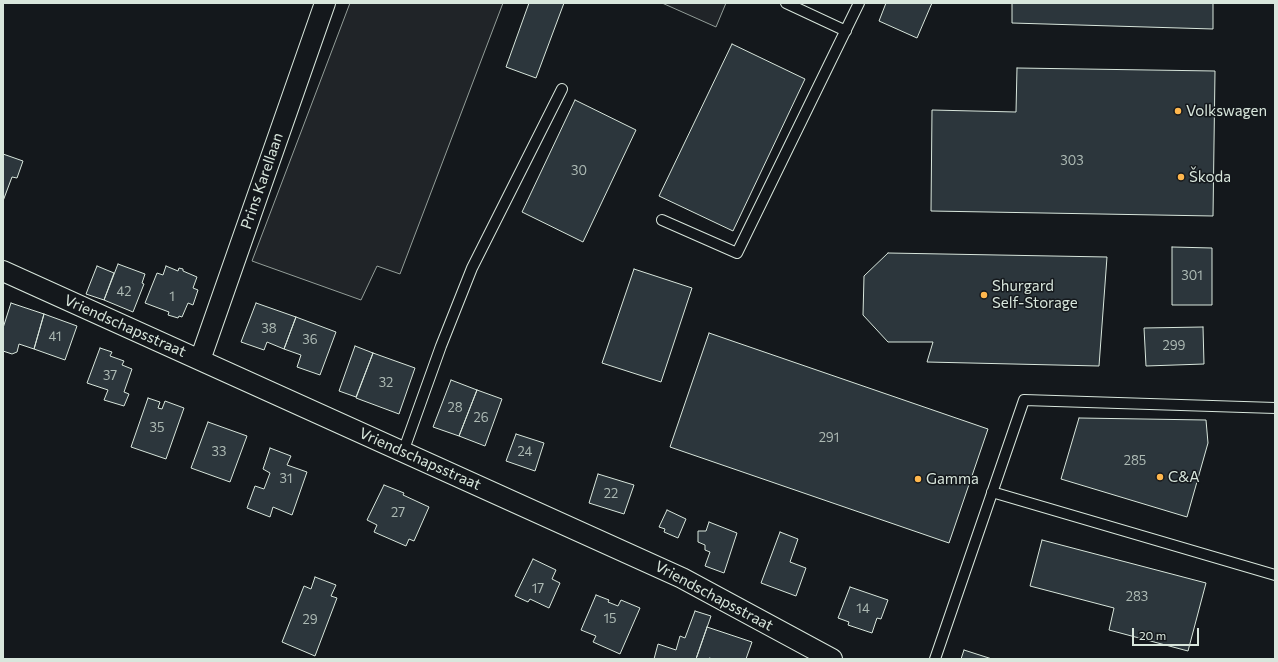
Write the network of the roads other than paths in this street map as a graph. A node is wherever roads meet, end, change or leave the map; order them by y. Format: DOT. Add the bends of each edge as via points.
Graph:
graph roads {
  1 [pos="325,3"];
  2 [pos="786,3"];
  3 [pos="859,3"];
  4 [pos="846,31"];
  5 [pos="562,89"];
  6 [pos="662,220"];
  7 [pos="3,271"];
  8 [pos="200,360"];
  9 [pos="1275,408"];
  10 [pos="403,452"];
  11 [pos="992,492"];
  12 [pos="1275,575"];
  13 [pos="832,659"];
  14 [pos="935,659"];
  1 -- 8 [label="street, Prins Karellaan"];
  2 -- 4 [label="lane"];
  3 -- 4 [label="lane"];
  4 -- 6 [label="lane" via="737,253"];
  5 -- 10 [label="lane" via="472,268"];
  7 -- 8 [label="street, Vriendschapsstraat"];
  8 -- 10 [label="street, Vriendschapsstraat"];
  9 -- 11 [label="lane" via="1024,400"];
  10 -- 13 [label="street, Vriendschapsstraat" via="682,578"];
  11 -- 12 [label="lane"];
  11 -- 14 [label="lane"];
}
